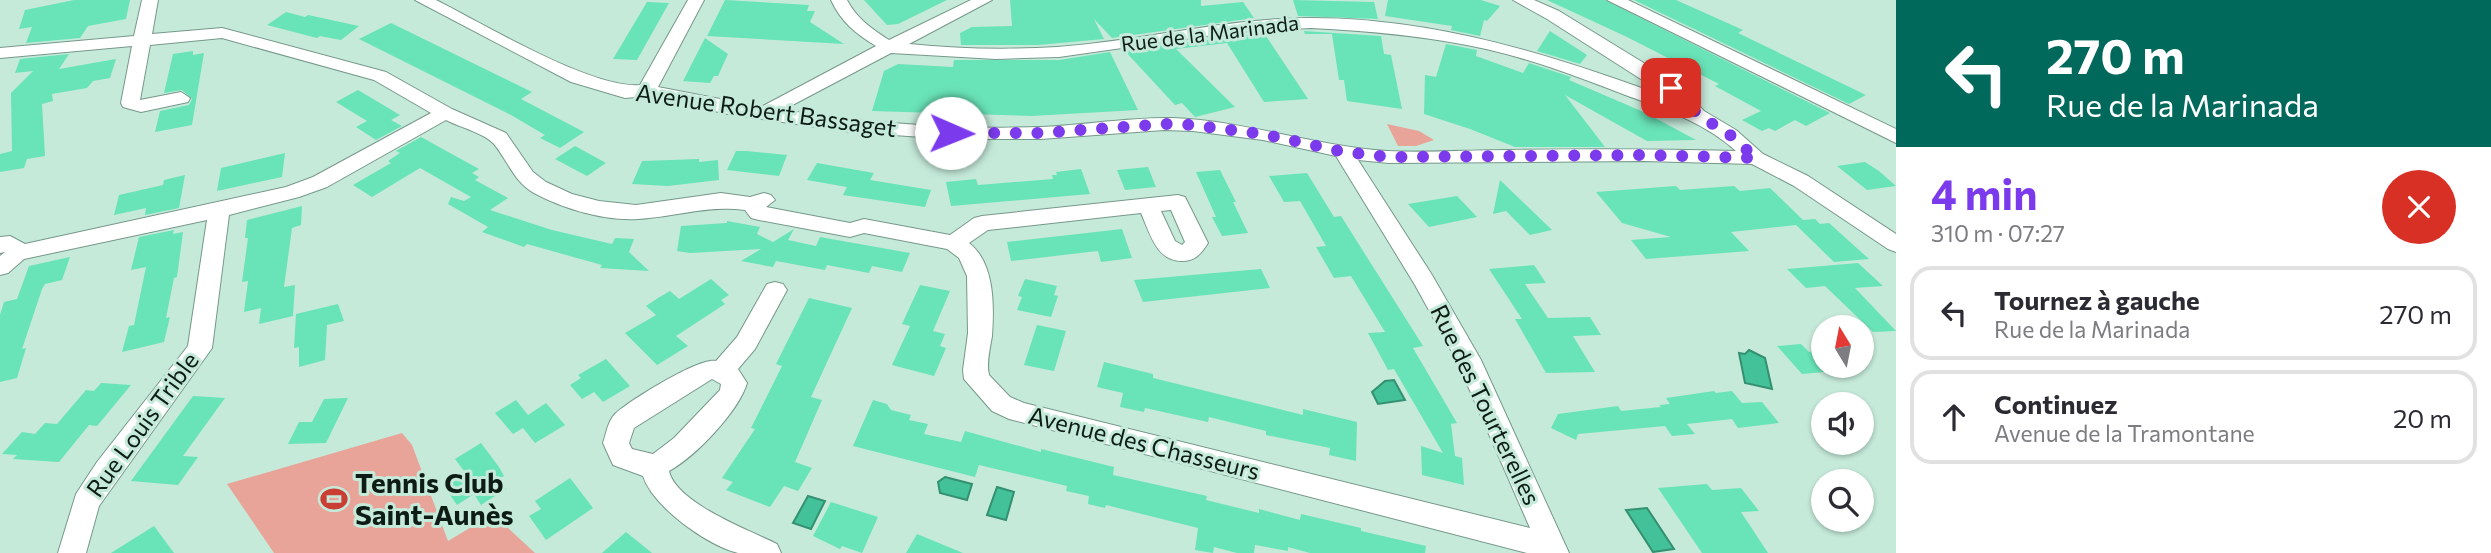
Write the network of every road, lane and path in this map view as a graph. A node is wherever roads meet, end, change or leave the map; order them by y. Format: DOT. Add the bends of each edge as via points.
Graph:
graph roads {
  1 [pos="150,0"];
  2 [pos="423,0"];
  3 [pos="696,0"];
  4 [pos="839,0"];
  5 [pos="984,0"];
  6 [pos="1521,0"];
  7 [pos="1615,0"];
  8 [pos="142,39"];
  9 [pos="888,47"];
  10 [pos="0,53"];
  11 [pos="1647,74"];
  12 [pos="647,90"];
  13 [pos="1632,90"];
  14 [pos="181,98"];
  15 [pos="445,113"];
  16 [pos="764,113"];
  17 [pos="1700,116"];
  18 [pos="1896,137"];
  19 [pos="1344,152"];
  20 [pos="1756,158"];
  21 [pos="1148,205"];
  22 [pos="219,210"];
  23 [pos="954,243"];
  24 [pos="1896,244"];
  25 [pos="6,255"];
  26 [pos="775,290"];
  27 [pos="722,371"];
  28 [pos="655,465"];
  29 [pos="1554,550"];
  30 [pos="72,553"];
  31 [pos="767,553"];
  1 -- 8 [label="street"];
  2 -- 12 [label="street, Avenue Robert Bassaget" via="577,78 625,92"];
  3 -- 12 [label="street"];
  4 -- 9 [label="street" via="862,30"];
  5 -- 9 [label="street"];
  6 -- 11 [label="street"];
  7 -- 18 [label="street"];
  8 -- 10 [label="street"];
  8 -- 14 [label="street" via="130,103 141,106"];
  8 -- 15 [label="street" via="222,33 380,76"];
  9 -- 13 [label="street, Rue de la Marinada" via="972,54 1059,52 1234,27 1348,24 1488,44"];
  9 -- 16 [label="street"];
  11 -- 13 [label="street" via="1620,76"];
  11 -- 17 [label="street" via="1679,94"];
  12 -- 16 [label="street, Avenue Robert Bassaget"];
  13 -- 17 [label="street, Rue de la Marinada"];
  15 -- 22 [label="street" via="320,182"];
  15 -- 23 [label="street" via="499,137 526,177 539,187 599,208 636,212 720,200 751,204 759,213 849,230 864,226"];
  16 -- 19 [label="street, Avenue Robert Bassaget" via="851,126 951,133 1193,125"];
  17 -- 20 [label="street, Rue de la Marinada"];
  19 -- 20 [label="street, Avenue Robert Bassaget" via="1420,158"];
  19 -- 29 [label="street, Rue des Tourterelles" via="1469,360"];
  20 -- 24 [label="street" via="1801,181"];
  21 -- 23 [label="street" via="982,223"];
  22 -- 25 [label="street"];
  22 -- 30 [label="street, Rue Louis Trible" via="200,348 86,502"];
  23 -- 29 [label="street, Avenue des Chasseurs" via="967,253 978,276 977,379 1001,404 1038,418"];
  26 -- 27 [label="street" via="746,343"];
  27 -- 28 [label="street" via="734,383 731,394 673,454"];
  27 -- 28 [label="street" via="710,369 696,375 619,427 615,443 622,457"];
  28 -- 31 [label="street" via="659,484 674,500 704,522"];
}
